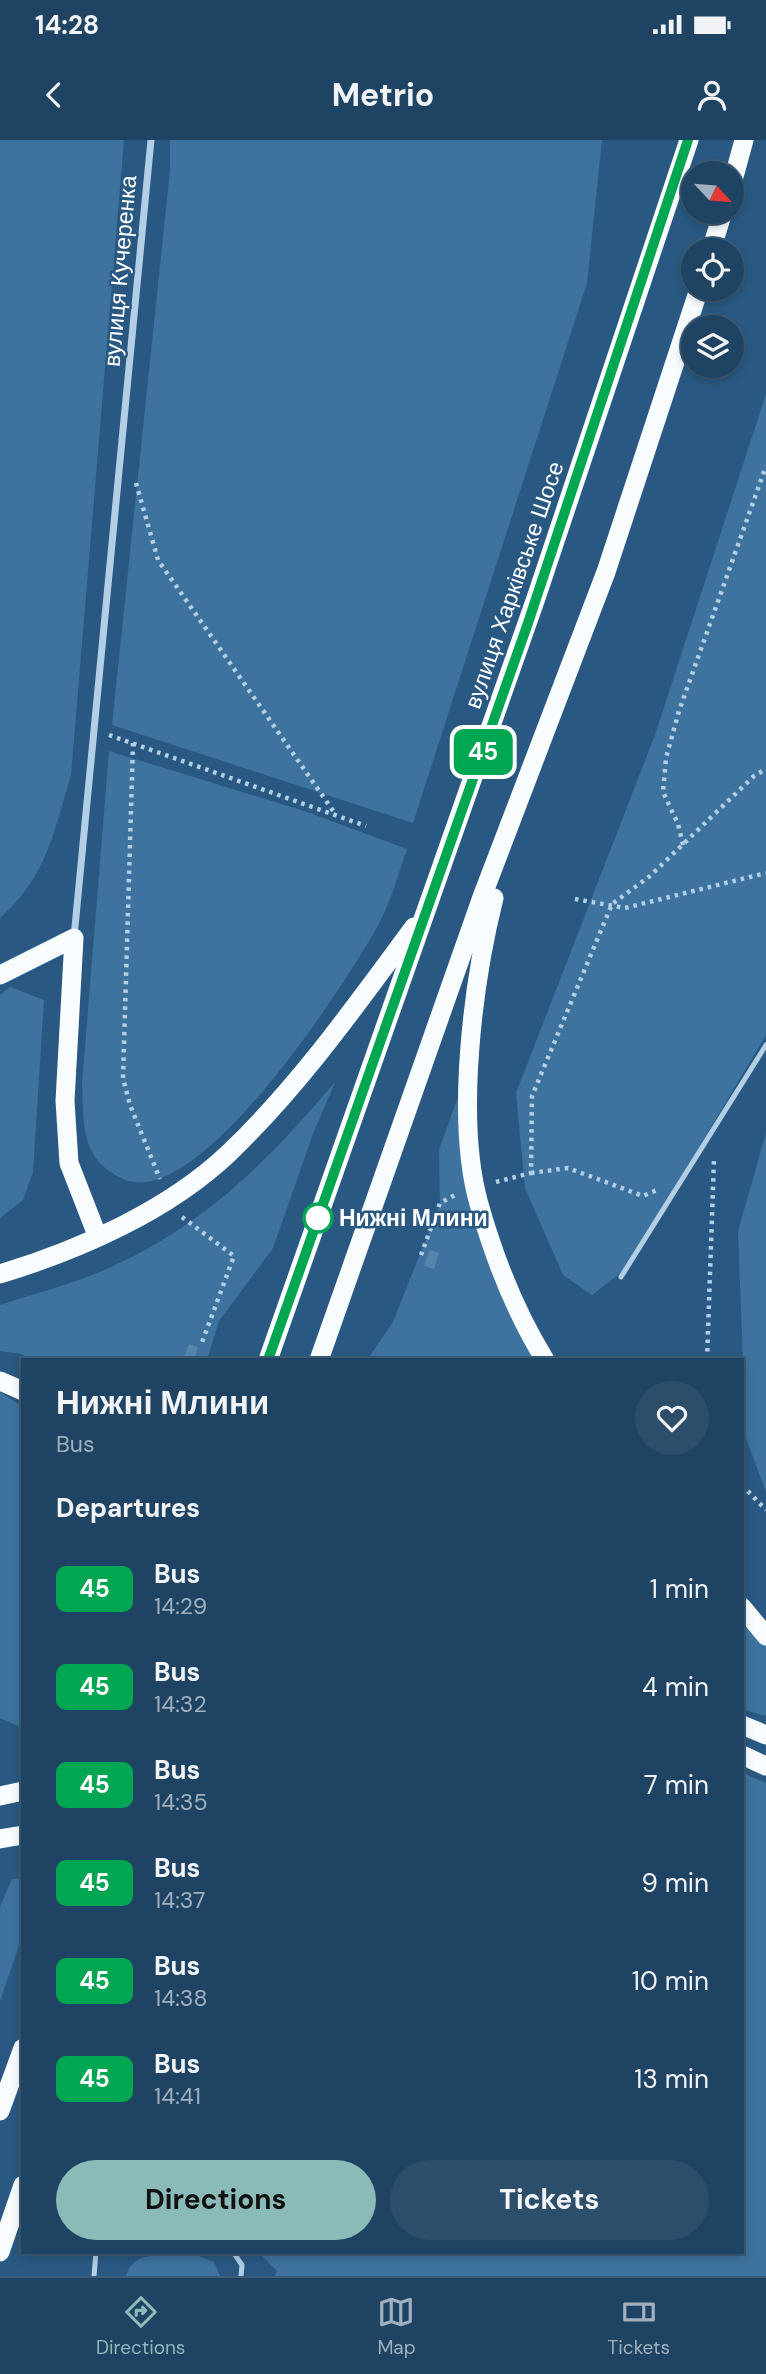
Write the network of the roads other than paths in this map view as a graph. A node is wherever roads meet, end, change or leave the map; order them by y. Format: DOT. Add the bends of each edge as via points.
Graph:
graph roads {
  1 [pos="151,140"];
  2 [pos="688,140"];
  3 [pos="744,140"];
  4 [pos="738,161"];
  5 [pos="695,301"];
  6 [pos="544,740"];
  7 [pos="427,909"];
  8 [pos="74,938"];
  9 [pos="0,975"];
  10 [pos="766,1045"];
  11 [pos="97,1235"];
  12 [pos="0,1274"];
  13 [pos="621,1277"];
  14 [pos="269,1358"];
  15 [pos="320,1358"];
  16 [pos="544,1358"];
  17 [pos="0,1381"];
  18 [pos="21,1390"];
  19 [pos="744,1609"];
  20 [pos="766,1636"];
  21 [pos="744,1727"];
  22 [pos="766,1735"];
  23 [pos="744,1756"];
  24 [pos="766,1766"];
  25 [pos="21,1791"];
  26 [pos="0,1796"];
  27 [pos="21,1835"];
  28 [pos="0,1839"];
  29 [pos="21,2053"];
  30 [pos="0,2111"];
  31 [pos="21,2191"];
  32 [pos="0,2252"];
  33 [pos="96,2254"];
  34 [pos="235,2254"];
  35 [pos="94,2276"];
  36 [pos="241,2276"];
  1 -- 8 [label="street, вулиця Кучеренка"];
  2 -- 7 [label="highway, вулиця Харківське Шосе"];
  3 -- 4 [label="highway"];
  5 -- 6 [label="highway" via="606,572"];
  6 -- 15 [label="highway" via="482,897"];
  6 -- 16 [label="highway" via="488,922 474,1018 469,1116 478,1203 522,1321"];
  7 -- 11 [label="highway" via="337,1032 229,1153 170,1197"];
  7 -- 14 [label="highway, вулиця Харківське Шосе"];
  8 -- 9 [label="highway"];
  8 -- 11 [label="highway" via="65,1101 69,1163"];
  10 -- 13 [label="lane"];
  11 -- 12 [label="highway"];
  17 -- 18 [label="highway"];
  19 -- 20 [label="highway"];
  21 -- 22 [label="highway"];
  23 -- 24 [label="highway"];
  25 -- 26 [label="highway"];
  27 -- 28 [label="highway"];
  29 -- 30 [label="highway"];
  31 -- 32 [label="highway"];
  33 -- 35 [label="lane"];
  34 -- 36 [label="lane" via="243,2264"];
}
